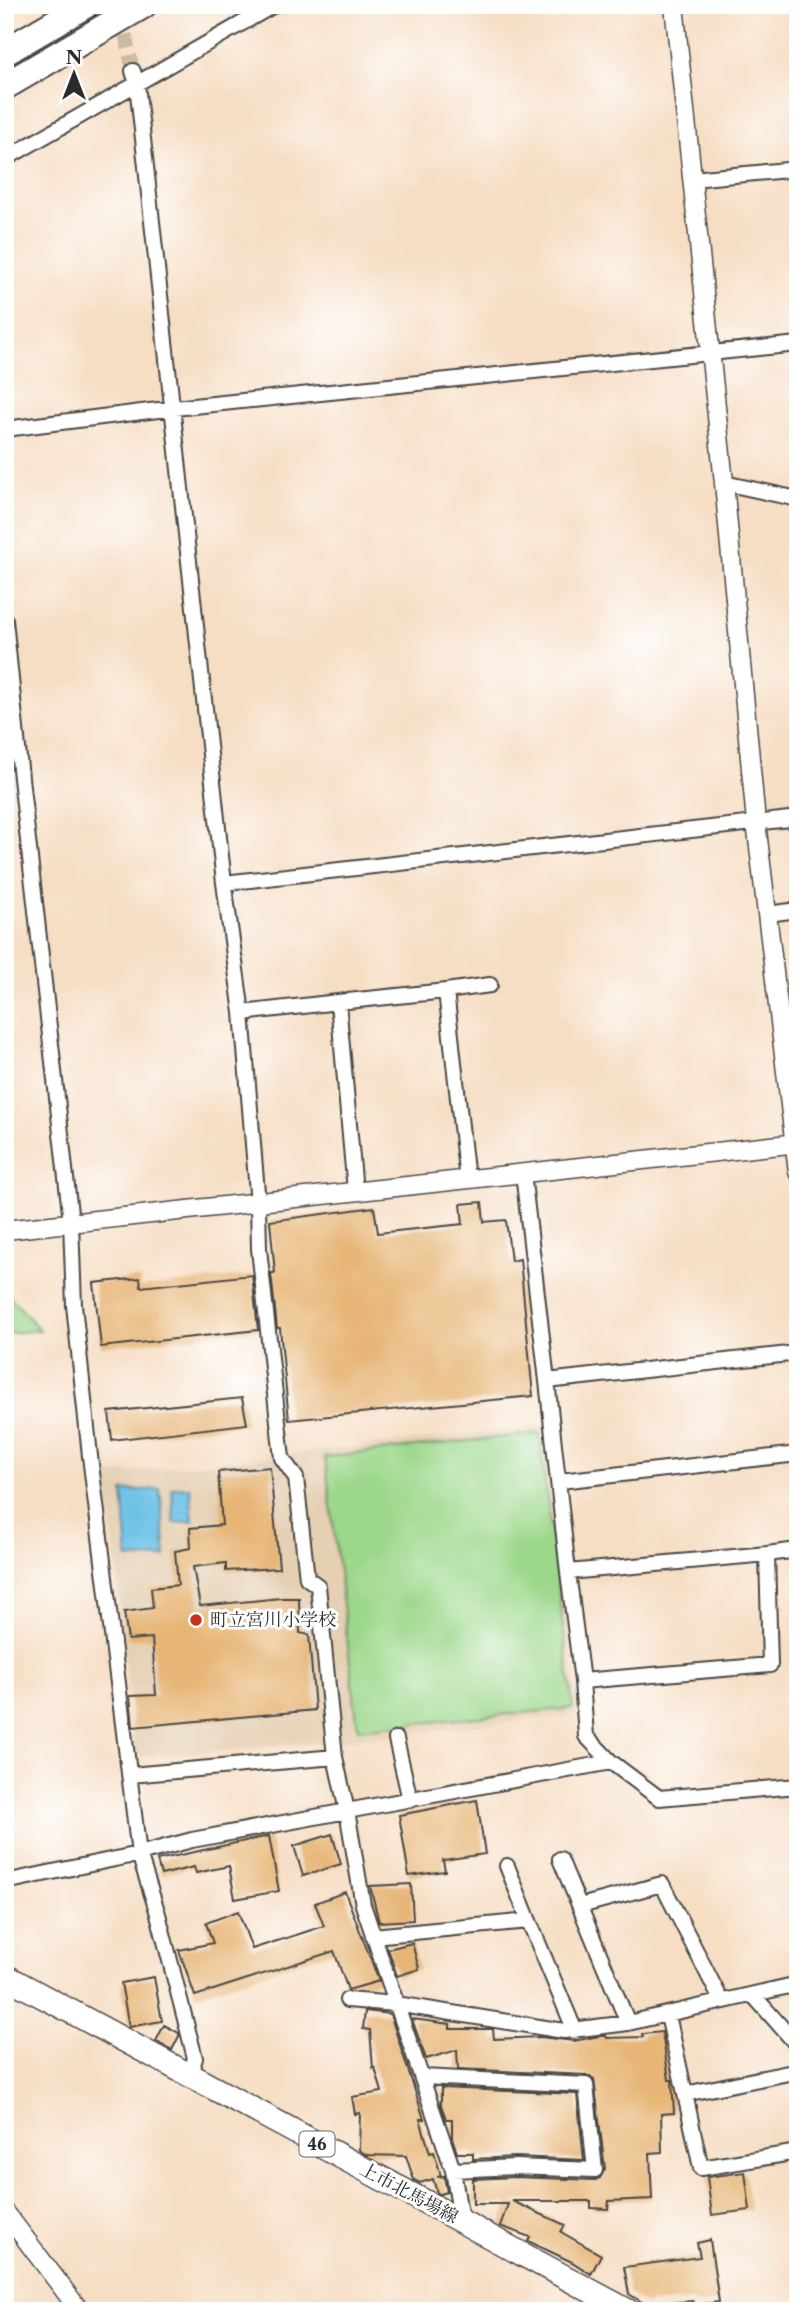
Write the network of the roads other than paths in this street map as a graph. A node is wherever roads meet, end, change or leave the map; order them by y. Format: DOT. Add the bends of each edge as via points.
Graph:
graph roads {
  1 [pos="85,5"];
  2 [pos="143,5"];
  3 [pos="274,5"];
  4 [pos="674,5"];
  5 [pos="5,52"];
  6 [pos="135,77"];
  7 [pos="5,86"];
  8 [pos="5,159"];
  9 [pos="798,169"];
  10 [pos="692,179"];
  11 [pos="798,344"];
  12 [pos="710,353"];
  13 [pos="174,408"];
  14 [pos="5,429"];
  15 [pos="724,483"];
  16 [pos="798,499"];
  17 [pos="5,620"];
  18 [pos="798,818"];
  19 [pos="756,822"];
  20 [pos="224,883"];
  21 [pos="798,910"];
  22 [pos="767,914"];
  23 [pos="490,985"];
  24 [pos="446,991"];
  25 [pos="338,1002"];
  26 [pos="242,1013"];
  27 [pos="796,1143"];
  28 [pos="798,1172"];
  29 [pos="523,1173"];
  30 [pos="467,1180"];
  31 [pos="355,1191"];
  32 [pos="258,1204"];
  33 [pos="71,1222"];
  34 [pos="5,1230"];
  35 [pos="798,1353"];
  36 [pos="547,1381"];
  37 [pos="798,1454"];
  38 [pos="559,1481"];
  39 [pos="798,1549"];
  40 [pos="767,1554"];
  41 [pos="568,1572"];
  42 [pos="582,1681"];
  43 [pos="396,1739"];
  44 [pos="335,1757"];
  45 [pos="611,1762"];
  46 [pos="130,1775"];
  47 [pos="798,1786"];
  48 [pos="410,1800"];
  49 [pos="347,1811"];
  50 [pos="139,1854"];
  51 [pos="560,1859"];
  52 [pos="507,1866"];
  53 [pos="5,1882"];
  54 [pos="580,1906"];
  55 [pos="529,1921"];
  56 [pos="373,1936"];
  57 [pos="5,1976"];
  58 [pos="798,1984"];
  59 [pos="753,1995"];
  60 [pos="347,2000"];
  61 [pos="721,2000"];
  62 [pos="396,2004"];
  63 [pos="668,2015"];
  64 [pos="628,2023"];
  65 [pos="575,2031"];
  66 [pos="798,2046"];
  67 [pos="798,2071"];
  68 [pos="190,2075"];
  69 [pos="422,2077"];
  70 [pos="685,2094"];
  71 [pos="798,2152"];
  72 [pos="453,2170"];
  73 [pos="5,2213"];
  74 [pos="461,2220"];
  75 [pos="80,2311"];
  76 [pos="628,2311"];
  1 -- 5 [label="highway"];
  2 -- 7 [label="highway"];
  3 -- 6 [label="street"];
  4 -- 10 [label="street"];
  6 -- 8 [label="street"];
  6 -- 13 [label="street"];
  9 -- 10 [label="street"];
  10 -- 12 [label="street"];
  11 -- 12 [label="street"];
  12 -- 13 [label="street"];
  12 -- 15 [label="street"];
  13 -- 14 [label="street"];
  13 -- 20 [label="street"];
  15 -- 16 [label="street"];
  15 -- 19 [label="street"];
  17 -- 33 [label="street"];
  18 -- 19 [label="street"];
  19 -- 20 [label="street"];
  19 -- 22 [label="street"];
  20 -- 26 [label="street"];
  21 -- 22 [label="street"];
  22 -- 27 [label="street"];
  23 -- 24 [label="street"];
  24 -- 25 [label="street"];
  24 -- 30 [label="street"];
  25 -- 26 [label="street"];
  25 -- 31 [label="street"];
  26 -- 32 [label="street"];
  27 -- 28 [label="street"];
  27 -- 29 [label="street"];
  29 -- 30 [label="street"];
  29 -- 36 [label="street"];
  30 -- 31 [label="street"];
  31 -- 32 [label="street"];
  32 -- 33 [label="street"];
  32 -- 44 [label="street" via="282,1458 296,1478 307,1578 318,1587"];
  33 -- 34 [label="street"];
  33 -- 46 [label="street" via="74,1305 90,1456"];
  35 -- 36 [label="street"];
  36 -- 38 [label="street"];
  37 -- 38 [label="street"];
  38 -- 41 [label="street"];
  39 -- 40 [label="street"];
  40 -- 41 [label="street"];
  40 -- 42 [label="street" via="770,1665"];
  41 -- 42 [label="street"];
  42 -- 45 [label="street" via="586,1736"];
  43 -- 48 [label="street"];
  44 -- 46 [label="street"];
  44 -- 49 [label="street"];
  45 -- 47 [label="street" via="659,1798"];
  45 -- 48 [label="street"];
  46 -- 50 [label="street"];
  48 -- 49 [label="street"];
  49 -- 50 [label="street"];
  49 -- 56 [label="street"];
  50 -- 53 [label="street"];
  50 -- 68 [label="street" via="195,2058"];
  51 -- 54 [label="street"];
  52 -- 55 [label="street"];
  54 -- 61 [label="street" via="662,1884"];
  54 -- 64 [label="street"];
  55 -- 56 [label="street"];
  55 -- 65 [label="street"];
  56 -- 62 [label="street"];
  57 -- 68 [label="main road, 上市北馬場線 / 46"];
  58 -- 59 [label="street"];
  59 -- 61 [label="street"];
  59 -- 66 [label="street"];
  60 -- 62 [label="street"];
  61 -- 63 [label="street"];
  62 -- 65 [label="street"];
  62 -- 69 [label="street"];
  63 -- 64 [label="street"];
  63 -- 70 [label="street"];
  64 -- 65 [label="street"];
  67 -- 70 [label="street"];
  68 -- 74 [label="main road, 上市北馬場線 / 46"];
  69 -- 72 [label="street"];
  69 -- 72 [label="street" via="586,2085 595,2170"];
  70 -- 71 [label="street" via="701,2168"];
  72 -- 74 [label="street"];
  73 -- 75 [label="street"];
  74 -- 76 [label="main road, 上市北馬場線 / 46"];
}
